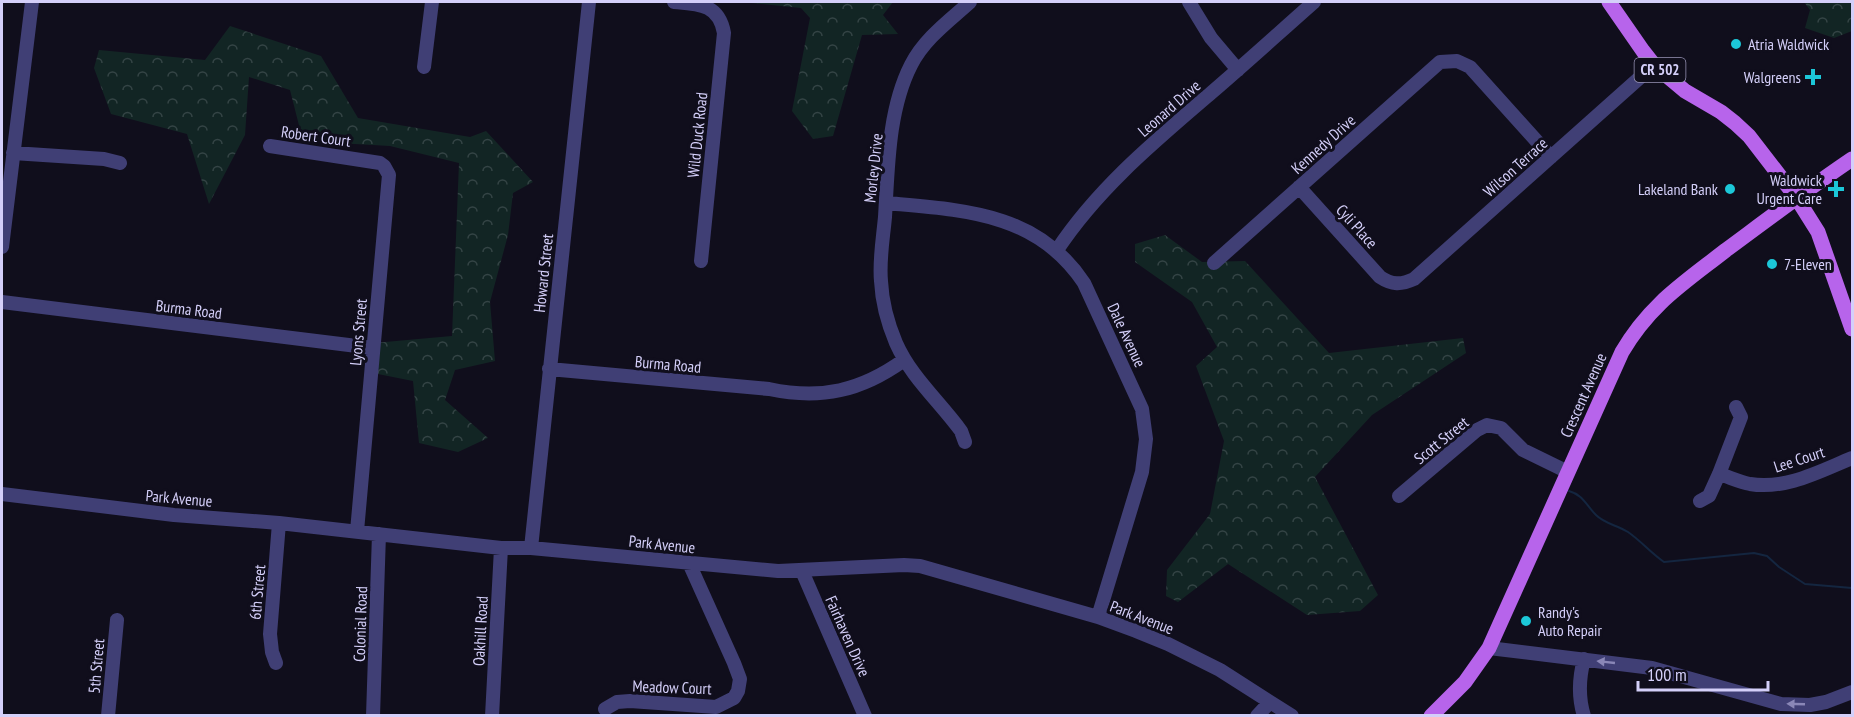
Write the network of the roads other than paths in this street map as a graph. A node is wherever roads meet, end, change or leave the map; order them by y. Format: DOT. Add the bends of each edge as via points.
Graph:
graph roads {
  1 [pos="32,2"];
  2 [pos="432,2"];
  3 [pos="589,2"];
  4 [pos="674,2"];
  5 [pos="970,2"];
  6 [pos="1189,2"];
  7 [pos="1314,2"];
  8 [pos="1609,2"];
  9 [pos="1654,65"];
  10 [pos="424,67"];
  11 [pos="1238,70"];
  12 [pos="270,146"];
  13 [pos="13,153"];
  14 [pos="1551,157"];
  15 [pos="358,159"];
  16 [pos="1852,159"];
  17 [pos="120,163"];
  18 [pos="1299,187"];
  19 [pos="1796,197"];
  20 [pos="886,203"];
  21 [pos="2,247"];
  22 [pos="1057,250"];
  23 [pos="701,261"];
  24 [pos="1214,263"];
  25 [pos="1393,283"];
  26 [pos="2,302"];
  27 [pos="1852,329"];
  28 [pos="373,348"];
  29 [pos="904,360"];
  30 [pos="549,369"];
  31 [pos="1736,407"];
  32 [pos="965,442"];
  33 [pos="1852,458"];
  34 [pos="1568,472"];
  35 [pos="1719,474"];
  36 [pos="2,494"];
  37 [pos="1399,496"];
  38 [pos="1700,501"];
  39 [pos="279,523"];
  40 [pos="357,531"];
  41 [pos="379,534"];
  42 [pos="501,548"];
  43 [pos="531,548"];
  44 [pos="689,563"];
  45 [pos="801,571"];
  46 [pos="1098,617"];
  47 [pos="117,620"];
  48 [pos="1489,648"];
  49 [pos="1584,659"];
  50 [pos="276,663"];
  51 [pos="1851,697"];
  52 [pos="1270,702"];
  53 [pos="605,708"];
  54 [pos="108,716"];
  55 [pos="373,716"];
  56 [pos="492,716"];
  57 [pos="865,716"];
  58 [pos="1257,716"];
  59 [pos="1292,716"];
  60 [pos="1431,716"];
  61 [pos="1584,716"];
  1 -- 13 [label="street"];
  2 -- 10 [label="street"];
  3 -- 30 [label="street, Howard Street"];
  4 -- 23 [label="street, Wild Duck Road" via="707,7 716,14 724,33"];
  5 -- 20 [label="street, Morley Drive" via="932,36 906,76 891,143"];
  6 -- 11 [label="street"];
  7 -- 11 [label="street, Leonard Drive"];
  8 -- 9 [label="main road, CR 502"];
  9 -- 14 [label="street, Wilson Terrace"];
  9 -- 19 [label="main road, CR 502" via="1749,136"];
  11 -- 22 [label="street, Leonard Drive" via="1102,192"];
  12 -- 15 [label="street, Robert Court"];
  13 -- 17 [label="street"];
  13 -- 21 [label="street"];
  14 -- 18 [label="street, Kennedy Drive" via="1470,67 1457,61 1440,62"];
  14 -- 25 [label="street, Wilson Terrace" via="1414,279"];
  15 -- 28 [label="street, Lyons Street" via="380,163 389,175"];
  16 -- 19 [label="main road, Crescent Avenue"];
  18 -- 24 [label="street, Kennedy Drive"];
  18 -- 25 [label="street, Cyli Place" via="1380,277"];
  19 -- 27 [label="main road, CR 502" via="1818,232"];
  19 -- 34 [label="main road, Crescent Avenue" via="1673,290 1645,317 1622,352"];
  20 -- 22 [label="street, Dale Avenue" via="997,218 1026,230"];
  20 -- 29 [label="street, Morley Drive" via="881,282 889,323"];
  22 -- 46 [label="street, Dale Avenue" via="1084,283 1125,369 1145,423 1142,471"];
  26 -- 28 [label="street, Burma Road"];
  28 -- 40 [label="street, Lyons Street"];
  29 -- 30 [label="street, Burma Road" via="874,380 842,391 803,394"];
  29 -- 32 [label="street, Morley Drive" via="953,419"];
  30 -- 43 [label="street, Howard Street"];
  31 -- 35 [label="street" via="1741,417"];
  33 -- 35 [label="street, Lee Court" via="1780,484 1749,484"];
  34 -- 37 [label="street, Scott Street" via="1523,450 1501,428 1487,425"];
  34 -- 48 [label="main road, Crescent Avenue"];
  35 -- 38 [label="street" via="1709,496"];
  36 -- 39 [label="street, Park Avenue"];
  39 -- 40 [label="street, Park Avenue"];
  39 -- 50 [label="street, 6th Street" via="270,634"];
  40 -- 41 [label="street, Park Avenue"];
  41 -- 42 [label="street, Park Avenue"];
  41 -- 55 [label="street, Colonial Road"];
  42 -- 43 [label="street, Park Avenue"];
  42 -- 56 [label="street, Oakhill Road"];
  43 -- 44 [label="street, Park Avenue"];
  44 -- 45 [label="street, Park Avenue"];
  44 -- 53 [label="street, Meadow Court" via="734,663 740,679 738,692 716,707 630,701"];
  45 -- 46 [label="street, Park Avenue" via="920,566"];
  45 -- 57 [label="street, Fairhaven Drive"];
  46 -- 52 [label="street, Park Avenue" via="1199,659"];
  47 -- 54 [label="street, 5th Street"];
  48 -- 49 [label="street"];
  48 -- 60 [label="main road, Crescent Avenue" via="1465,682"];
  51 -- 49 [label="street, one-way" via="1810,705 1781,704 1652,668"];
  49 -- 61 [label="street" via="1580,697"];
  52 -- 58 [label="street"];
  52 -- 59 [label="street, Park Avenue"];
}
